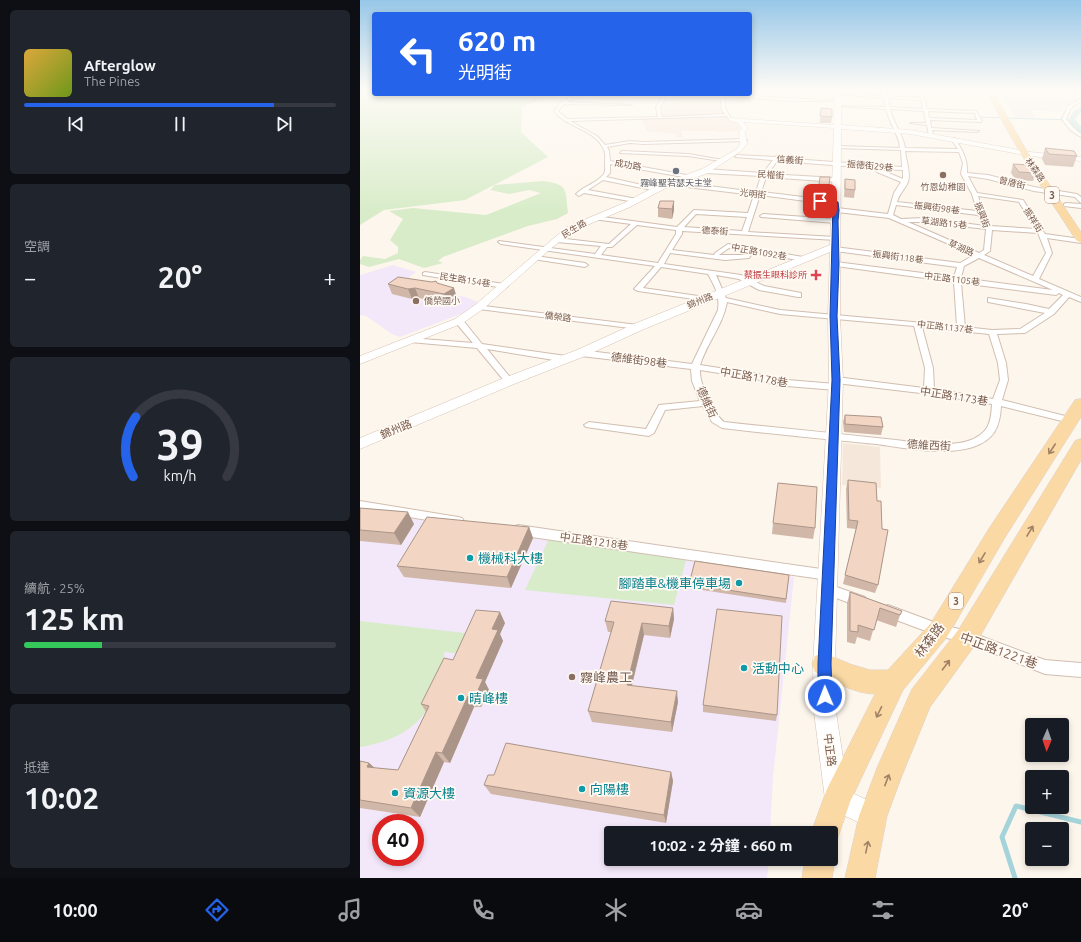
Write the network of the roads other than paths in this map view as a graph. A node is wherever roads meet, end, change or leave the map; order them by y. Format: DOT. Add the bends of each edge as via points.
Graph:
graph roads {
  1 [pos="588,131"];
  2 [pos="743,131"];
  3 [pos="838,131"];
  4 [pos="896,131"];
  5 [pos="936,131"];
  6 [pos="1013,131"];
  7 [pos="745,140"];
  8 [pos="953,140"];
  9 [pos="902,142"];
  10 [pos="910,143"];
  11 [pos="917,144"];
  12 [pos="605,146"];
  13 [pos="837,147"];
  14 [pos="959,149"];
  15 [pos="903,150"];
  16 [pos="622,152"];
  17 [pos="1026,153"];
  18 [pos="737,156"];
  19 [pos="744,156"];
  20 [pos="777,157"];
  21 [pos="1081,159"];
  22 [pos="722,160"];
  23 [pos="836,161"];
  24 [pos="606,162"];
  25 [pos="740,162"];
  26 [pos="874,166"];
  27 [pos="737,167"];
  28 [pos="904,168"];
  29 [pos="705,171"];
  30 [pos="733,173"];
  31 [pos="964,174"];
  32 [pos="764,175"];
  33 [pos="689,176"];
  34 [pos="602,178"];
  35 [pos="837,180"];
  36 [pos="905,182"];
  37 [pos="663,187"];
  38 [pos="1054,192"];
  39 [pos="707,194"];
  40 [pos="757,194"];
  41 [pos="975,194"];
  42 [pos="635,200"];
  43 [pos="1081,201"];
  44 [pos="895,203"];
  45 [pos="1066,205"];
  46 [pos="836,206"];
  47 [pos="1081,206"];
  48 [pos="980,213"];
  49 [pos="750,215"];
  50 [pos="763,216"];
  51 [pos="890,216"];
  52 [pos="595,218"];
  53 [pos="898,220"];
  54 [pos="835,221"];
  55 [pos="635,224"];
  56 [pos="1081,225"];
  57 [pos="989,228"];
  58 [pos="679,229"];
  59 [pos="744,233"];
  60 [pos="1041,234"];
  61 [pos="557,240"];
  62 [pos="1081,240"];
  63 [pos="501,242"];
  64 [pos="606,245"];
  65 [pos="546,248"];
  66 [pos="835,250"];
  67 [pos="667,251"];
  68 [pos="750,251"];
  69 [pos="717,254"];
  70 [pos="979,255"];
  71 [pos="596,256"];
  72 [pos="536,258"];
  73 [pos="803,259"];
  74 [pos="585,265"];
  75 [pos="961,265"];
  76 [pos="659,266"];
  77 [pos="711,273"];
  78 [pos="425,274"];
  79 [pos="957,279"];
  80 [pos="1035,280"];
  81 [pos="749,281"];
  82 [pos="504,286"];
  83 [pos="1068,294"];
  84 [pos="798,295"];
  85 [pos="722,296"];
  86 [pos="705,299"];
  87 [pos="991,300"];
  88 [pos="1081,300"];
  89 [pos="479,308"];
  90 [pos="1051,312"];
  91 [pos="834,316"];
  92 [pos="459,321"];
  93 [pos="917,324"];
  94 [pos="638,327"];
  95 [pos="961,328"];
  96 [pos="992,332"];
  97 [pos="410,340"];
  98 [pos="481,346"];
  99 [pos="581,353"];
  100 [pos="566,359"];
  101 [pos="360,360"];
  102 [pos="696,367"];
  103 [pos="508,381"];
  104 [pos="836,383"];
  105 [pos="929,391"];
  106 [pos="997,402"];
  107 [pos="706,403"];
  108 [pos="1076,412"];
  109 [pos="589,425"];
  110 [pos="834,437"];
  111 [pos="360,444"];
  112 [pos="1081,445"];
  113 [pos="360,505"];
  114 [pos="467,522"];
  115 [pos="506,528"];
  116 [pos="828,582"];
  117 [pos="939,630"];
  118 [pos="967,637"];
  119 [pos="824,664"];
  120 [pos="1081,670"];
  121 [pos="894,682"];
  122 [pos="837,799"];
  123 [pos="873,816"];
  124 [pos="828,826"];
  125 [pos="819,866"];
  126 [pos="817,878"];
  127 [pos="860,878"];
  1 -- 12 [label="street, 成功路"];
  2 -- 7 [label="street"];
  3 -- 13 [label="street, 中正路"];
  4 -- 9 [label="street"];
  5 -- 8 [label="street"];
  6 -- 17 [label="main road, 林森路 / 3"];
  7 -- 12 [label="street" via="630,142"];
  7 -- 22 [label="street, 民生路" via="742,147"];
  8 -- 14 [label="street, 振興街"];
  8 -- 17 [label="street"];
  9 -- 10 [label="street"];
  9 -- 15 [label="street"];
  11 -- 14 [label="street"];
  12 -- 24 [label="street, 成功路"];
  13 -- 15 [label="street"];
  13 -- 23 [label="street, 中正路"];
  14 -- 15 [label="street"];
  14 -- 31 [label="street, 振興街" via="964,163"];
  15 -- 28 [label="street"];
  16 -- 22 [label="street" via="688,155"];
  17 -- 21 [label="street"];
  17 -- 38 [label="main road, 林森路 / 3"];
  18 -- 19 [label="street, 信義街"];
  19 -- 20 [label="street, 信義街"];
  19 -- 25 [label="street"];
  20 -- 23 [label="street, 信義街"];
  20 -- 32 [label="street"];
  22 -- 29 [label="street, 民生路"];
  23 -- 26 [label="street, 振德街29巷"];
  23 -- 35 [label="street, 中正路"];
  24 -- 33 [label="street, 成功路"];
  24 -- 34 [label="street" via="607,174"];
  26 -- 28 [label="street, 振德街29巷"];
  26 -- 36 [label="street" via="879,171"];
  27 -- 30 [label="street"];
  28 -- 36 [label="street"];
  29 -- 30 [label="street, 民權街"];
  29 -- 33 [label="street, 民生路"];
  30 -- 32 [label="street, 民權街"];
  31 -- 38 [label="street, 曾厝街"];
  31 -- 41 [label="street, 振興街"];
  32 -- 35 [label="street, 民權街"];
  32 -- 40 [label="street"];
  33 -- 37 [label="street, 民生路"];
  34 -- 37 [label="street, 光明街"];
  34 -- 42 [label="street" via="581,193"];
  35 -- 46 [label="street, 中正路"];
  36 -- 44 [label="street" via="897,193"];
  37 -- 39 [label="street"];
  37 -- 40 [label="street, 光明街"];
  37 -- 42 [label="street, 民生路"];
  38 -- 43 [label="street, 曾厝街" via="1077,196"];
  38 -- 45 [label="main road, 林森路 / 3"];
  38 -- 62 [label="main road, 林森路 / 3"];
  40 -- 46 [label="street, 光明街"];
  40 -- 49 [label="street"];
  41 -- 48 [label="street, 振興街"];
  41 -- 60 [label="street, 振祥街" via="1021,201"];
  42 -- 52 [label="street, 民生路"];
  44 -- 48 [label="street, 振興街98巷"];
  44 -- 51 [label="street"];
  45 -- 47 [label="street"];
  45 -- 56 [label="main road, 林森路 / 3"];
  46 -- 51 [label="street, 草湖路"];
  46 -- 54 [label="street, 中正路"];
  48 -- 57 [label="street, 振興街"];
  49 -- 58 [label="street" via="694,212"];
  49 -- 59 [label="street"];
  50 -- 54 [label="street"];
  51 -- 53 [label="street, 草湖路"];
  52 -- 55 [label="street, 德泰街"];
  52 -- 61 [label="street, 民生路" via="570,229"];
  53 -- 57 [label="street, 草湖路15巷" via="925,220"];
  53 -- 70 [label="street, 草湖路"];
  54 -- 66 [label="street, 中正路"];
  55 -- 58 [label="street, 德泰街"];
  55 -- 64 [label="street" via="610,246"];
  57 -- 60 [label="street, 草湖路15巷"];
  57 -- 70 [label="street, 振興街" via="987,251"];
  58 -- 59 [label="street, 德泰街"];
  58 -- 67 [label="street" via="679,234"];
  59 -- 66 [label="street, 德泰街"];
  60 -- 62 [label="street, 草湖路15巷"];
  60 -- 80 [label="street, 振祥街" via="1049,253"];
  61 -- 64 [label="street"];
  61 -- 65 [label="street, 民生路"];
  63 -- 65 [label="street"];
  64 -- 71 [label="street"];
  65 -- 71 [label="street"];
  65 -- 72 [label="street, 民生路"];
  66 -- 73 [label="street, 錦州路"];
  66 -- 75 [label="street, 振興街118巷"];
  66 -- 79 [label="street, 中正路1105巷"];
  66 -- 91 [label="street, 中正路"];
  67 -- 68 [label="street" via="725,258 747,256"];
  67 -- 76 [label="street"];
  68 -- 69 [label="street, 中正路1092巷" via="728,246"];
  68 -- 73 [label="street, 中正路1092巷"];
  70 -- 75 [label="street"];
  70 -- 80 [label="street, 草湖路"];
  71 -- 76 [label="street"];
  72 -- 74 [label="street"];
  72 -- 82 [label="street, 民生路"];
  73 -- 81 [label="street, 錦州路"];
  75 -- 79 [label="street"];
  76 -- 77 [label="street"];
  76 -- 86 [label="street" via="638,290"];
  77 -- 81 [label="street" via="741,277"];
  77 -- 85 [label="street"];
  78 -- 82 [label="street, 民生路154巷"];
  79 -- 83 [label="street, 中正路1105巷"];
  79 -- 95 [label="street"];
  80 -- 83 [label="street, 草湖路"];
  81 -- 84 [label="street" via="762,288"];
  81 -- 85 [label="street, 錦州路"];
  82 -- 89 [label="street, 民生路"];
  83 -- 88 [label="street, 草湖路"];
  83 -- 90 [label="street, 中正路1137巷"];
  85 -- 86 [label="street, 錦州路"];
  85 -- 91 [label="street, 中正路1137巷" via="780,312"];
  85 -- 102 [label="street" via="722,310"];
  86 -- 94 [label="street, 錦州路"];
  87 -- 90 [label="street"];
  89 -- 92 [label="street, 民生路"];
  89 -- 94 [label="street, 僑榮路"];
  90 -- 96 [label="street, 中正路1137巷" via="1022,331"];
  91 -- 93 [label="street, 中正路1137巷"];
  91 -- 104 [label="street, 中正路"];
  92 -- 97 [label="street, 民生路"];
  92 -- 98 [label="street"];
  93 -- 95 [label="street, 中正路1137巷"];
  93 -- 105 [label="street" via="929,368"];
  94 -- 99 [label="street, 錦州路"];
  95 -- 96 [label="street, 中正路1137巷"];
  96 -- 106 [label="street, 德維西街" via="1002,363 1004,380"];
  97 -- 98 [label="street"];
  97 -- 101 [label="street, 民生路"];
  98 -- 100 [label="street"];
  98 -- 103 [label="street"];
  99 -- 100 [label="street, 錦州路"];
  99 -- 102 [label="street, 德維街98巷"];
  100 -- 103 [label="street, 錦州路"];
  102 -- 104 [label="street, 中正路1178巷" via="774,382"];
  102 -- 107 [label="street, 德維街" via="695,376"];
  103 -- 111 [label="street, 錦州路"];
  104 -- 105 [label="street, 中正路1173巷"];
  104 -- 110 [label="street, 中正路"];
  105 -- 106 [label="street, 中正路1173巷"];
  106 -- 108 [label="street, 中正路1173巷"];
  106 -- 110 [label="street, 德維西街" via="996,419 992,430 971,444 957,447 923,446"];
  107 -- 109 [label="street" via="662,407 649,433"];
  107 -- 110 [label="street, 德維街" via="715,421 722,425"];
  108 -- 117 [label="main road, 林森路 / 3, one-way" via="997,533"];
  110 -- 116 [label="street, 中正路"];
  118 -- 112 [label="main road, one-way"];
  113 -- 114 [label="street"];
  115 -- 116 [label="street, 中正路1218巷"];
  116 -- 117 [label="street, 中正路1221巷"];
  116 -- 119 [label="street, 中正路"];
  117 -- 118 [label="street, 中正路1221巷"];
  117 -- 121 [label="main road, 林森路 / 3"];
  118 -- 120 [label="street, 中正路1221巷" via="1045,667"];
  123 -- 118 [label="main road, one-way" via="922,698"];
  119 -- 121 [label="main road" via="870,682"];
  119 -- 122 [label="street, 中正路" via="825,712"];
  121 -- 122 [label="main road, 林森路 / 3, one-way"];
  122 -- 123 [label="street"];
  122 -- 124 [label="main road, 中正路 / 3"];
  127 -- 123 [label="main road, one-way"];
  125 -- 126 [label="main road"];
}
